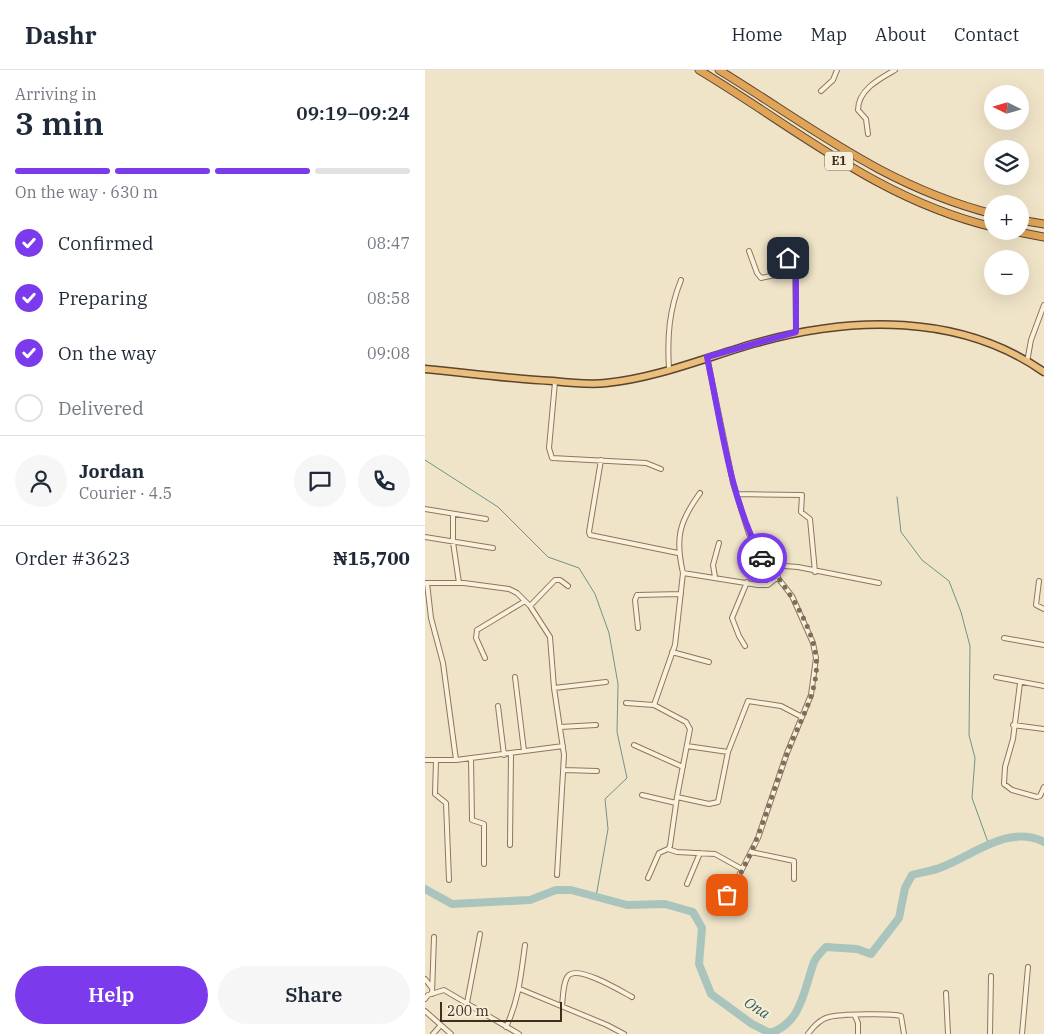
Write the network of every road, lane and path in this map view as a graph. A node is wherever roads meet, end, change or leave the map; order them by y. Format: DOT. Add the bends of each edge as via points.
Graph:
graph roads {
  1 [pos="699,70"];
  2 [pos="719,70"];
  3 [pos="837,70"];
  4 [pos="895,70"];
  5 [pos="821,91"];
  6 [pos="868,134"];
  7 [pos="984,212"];
  8 [pos="1029,222"];
  9 [pos="984,224"];
  10 [pos="1044,224"];
  11 [pos="1029,234"];
  12 [pos="1044,237"];
  13 [pos="749,251"];
  14 [pos="681,280"];
  15 [pos="1044,305"];
  16 [pos="796,332"];
  17 [pos="707,357"];
  18 [pos="1027,362"];
  19 [pos="425,369"];
  20 [pos="669,370"];
  21 [pos="1044,372"];
  22 [pos="555,382"];
  23 [pos="601,460"];
  24 [pos="661,469"];
  25 [pos="700,493"];
  26 [pos="737,494"];
  27 [pos="425,509"];
  28 [pos="453,515"];
  29 [pos="486,519"];
  30 [pos="425,537"];
  31 [pos="453,542"];
  32 [pos="719,543"];
  33 [pos="493,548"];
  34 [pos="678,553"];
  35 [pos="770,565"];
  36 [pos="815,572"];
  37 [pos="683,573"];
  38 [pos="715,577"];
  39 [pos="778,577"];
  40 [pos="1039,581"];
  41 [pos="747,582"];
  42 [pos="426,583"];
  43 [pos="459,583"];
  44 [pos="879,583"];
  45 [pos="568,586"];
  46 [pos="681,594"];
  47 [pos="525,601"];
  48 [pos="529,606"];
  49 [pos="1044,609"];
  50 [pos="638,628"];
  51 [pos="1004,638"];
  52 [pos="1044,645"];
  53 [pos="745,646"];
  54 [pos="672,652"];
  55 [pos="485,658"];
  56 [pos="709,662"];
  57 [pos="515,677"];
  58 [pos="996,677"];
  59 [pos="607,682"];
  60 [pos="1020,683"];
  61 [pos="1044,686"];
  62 [pos="554,688"];
  63 [pos="626,703"];
  64 [pos="498,706"];
  65 [pos="654,706"];
  66 [pos="802,717"];
  67 [pos="596,725"];
  68 [pos="1013,726"];
  69 [pos="560,727"];
  70 [pos="1044,729"];
  71 [pos="635,745"];
  72 [pos="563,746"];
  73 [pos="687,746"];
  74 [pos="524,751"];
  75 [pos="728,752"];
  76 [pos="511,754"];
  77 [pos="504,755"];
  78 [pos="471,758"];
  79 [pos="425,760"];
  80 [pos="436,760"];
  81 [pos="456,760"];
  82 [pos="683,767"];
  83 [pos="564,770"];
  84 [pos="597,770"];
  85 [pos="1044,787"];
  86 [pos="642,795"];
  87 [pos="677,797"];
  88 [pos="676,802"];
  89 [pos="510,845"];
  90 [pos="668,849"];
  91 [pos="751,852"];
  92 [pos="699,853"];
  93 [pos="484,864"];
  94 [pos="742,869"];
  95 [pos="557,875"];
  96 [pos="648,878"];
  97 [pos="794,879"];
  98 [pos="449,880"];
  99 [pos="687,884"];
  100 [pos="720,905"];
  101 [pos="480,934"];
  102 [pos="434,937"];
  103 [pos="525,945"];
  104 [pos="1028,967"];
  105 [pos="991,976"];
  106 [pos="425,979"];
  107 [pos="432,988"];
  108 [pos="520,989"];
  109 [pos="946,993"];
  110 [pos="432,994"];
  111 [pos="632,997"];
  112 [pos="425,999"];
  113 [pos="467,1003"];
  114 [pos="562,1006"];
  115 [pos="425,1011"];
  116 [pos="855,1016"];
  117 [pos="440,1026"];
  118 [pos="506,1027"];
  119 [pos="433,1034"];
  120 [pos="451,1034"];
  121 [pos="519,1034"];
  122 [pos="623,1034"];
  123 [pos="808,1034"];
  124 [pos="858,1034"];
  125 [pos="904,1034"];
  126 [pos="948,1034"];
  127 [pos="990,1034"];
  128 [pos="1022,1034"];
  1 -- 9 [label="highway, E1" via="830,157 874,181 944,213"];
  2 -- 7 [label="highway, E1" via="871,167 946,201"];
  3 -- 5 [label="street" via="833,80"];
  4 -- 6 [label="street" via="860,98 858,110 866,119"];
  8 -- 10 [label="highway"];
  11 -- 12 [label="highway"];
  13 -- 16 [label="street" via="761,278 781,274 788,258 795,258"];
  14 -- 20 [label="street" via="669,317"];
  15 -- 18 [label="street"];
  16 -- 17 [label="highway"];
  16 -- 18 [label="highway" via="858,324 925,328 970,337"];
  17 -- 20 [label="highway"];
  17 -- 26 [label="street"];
  18 -- 21 [label="highway"];
  19 -- 22 [label="highway"];
  20 -- 22 [label="highway" via="604,383"];
  22 -- 23 [label="street" via="549,448 552,458"];
  23 -- 24 [label="street" via="646,463"];
  23 -- 34 [label="street" via="590,535"];
  25 -- 34 [label="street" via="685,515 678,535"];
  26 -- 35 [label="street" via="749,534"];
  26 -- 36 [label="street" via="802,495 801,512 810,519"];
  27 -- 28 [label="street"];
  28 -- 29 [label="street"];
  28 -- 31 [label="street"];
  30 -- 31 [label="street"];
  31 -- 33 [label="street"];
  31 -- 43 [label="street"];
  32 -- 38 [label="street" via="713,565"];
  34 -- 37 [label="street"];
  35 -- 36 [label="street"];
  35 -- 39 [label="street"];
  36 -- 44 [label="street"];
  37 -- 38 [label="street"];
  37 -- 46 [label="street"];
  38 -- 41 [label="street"];
  39 -- 41 [label="street" via="768,585"];
  39 -- 66 [label="street" via="792,596 813,643 816,658 811,695"];
  40 -- 49 [label="street" via="1036,605"];
  41 -- 53 [label="street" via="733,618"];
  42 -- 43 [label="street"];
  42 -- 81 [label="street" via="443,663"];
  43 -- 47 [label="street" via="509,589"];
  45 -- 48 [label="street" via="555,580"];
  46 -- 50 [label="street" via="637,595"];
  46 -- 54 [label="street"];
  47 -- 48 [label="street"];
  47 -- 55 [label="street" via="477,630 476,638"];
  48 -- 62 [label="street" via="550,637"];
  51 -- 52 [label="street"];
  54 -- 56 [label="street"];
  54 -- 65 [label="street"];
  57 -- 74 [label="street"];
  58 -- 60 [label="street"];
  59 -- 62 [label="street"];
  60 -- 61 [label="street"];
  60 -- 68 [label="street"];
  62 -- 69 [label="street"];
  63 -- 65 [label="street"];
  64 -- 77 [label="street"];
  65 -- 73 [label="street" via="686,722 690,729"];
  66 -- 75 [label="street" via="781,706 748,701"];
  66 -- 91 [label="street"];
  67 -- 69 [label="street"];
  68 -- 70 [label="street"];
  68 -- 85 [label="street" via="1005,784 1037,797"];
  69 -- 72 [label="street"];
  71 -- 82 [label="street"];
  72 -- 74 [label="street"];
  72 -- 83 [label="street"];
  73 -- 75 [label="street"];
  73 -- 82 [label="street"];
  74 -- 76 [label="street"];
  75 -- 87 [label="street" via="718,802 709,804"];
  76 -- 77 [label="street"];
  76 -- 89 [label="street"];
  77 -- 78 [label="street"];
  78 -- 81 [label="street"];
  78 -- 93 [label="street" via="472,820 484,824"];
  79 -- 80 [label="street"];
  80 -- 81 [label="street"];
  80 -- 98 [label="street" via="435,794 446,803"];
  82 -- 87 [label="street"];
  83 -- 84 [label="street"];
  83 -- 95 [label="street"];
  86 -- 88 [label="street"];
  87 -- 88 [label="street"];
  88 -- 90 [label="street"];
  90 -- 92 [label="street"];
  90 -- 96 [label="street" via="659,853"];
  91 -- 94 [label="street"];
  91 -- 97 [label="street" via="795,860"];
  92 -- 94 [label="street" via="720,856"];
  92 -- 99 [label="street"];
  94 -- 100 [label="street"];
  101 -- 113 [label="street"];
  102 -- 107 [label="street"];
  103 -- 108 [label="street"];
  104 -- 128 [label="street"];
  105 -- 127 [label="street"];
  106 -- 107 [label="street"];
  107 -- 110 [label="street"];
  108 -- 114 [label="street"];
  108 -- 118 [label="street"];
  109 -- 126 [label="street"];
  110 -- 112 [label="street"];
  110 -- 113 [label="street" via="444,990"];
  111 -- 114 [label="street" via="601,980 574,973 566,980"];
  113 -- 118 [label="street"];
  114 -- 122 [label="street"];
  115 -- 117 [label="street"];
  116 -- 123 [label="street" via="829,1017"];
  116 -- 124 [label="street"];
  116 -- 125 [label="street" via="900,1015"];
  117 -- 119 [label="street"];
  117 -- 120 [label="street"];
  118 -- 121 [label="street"];
}
